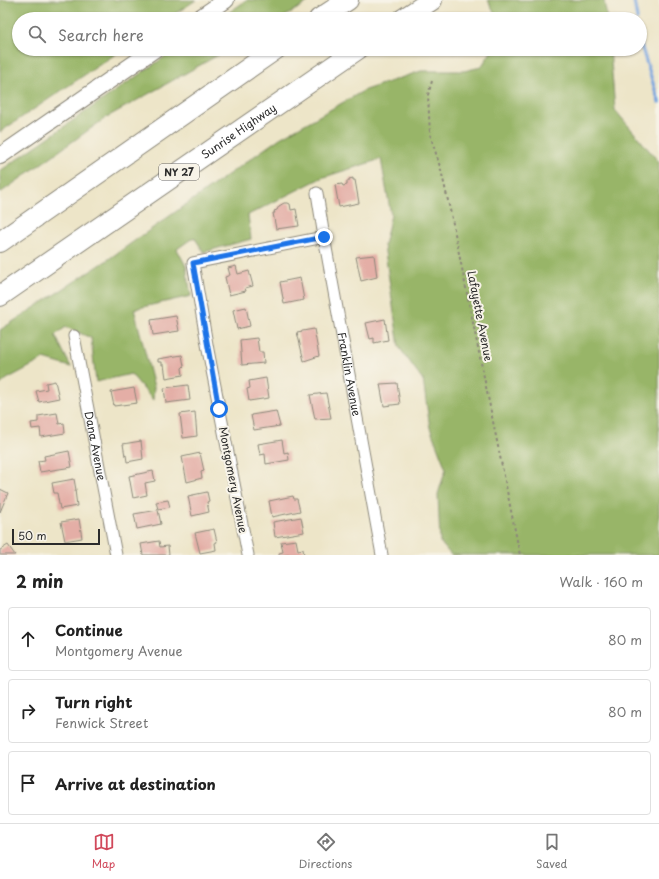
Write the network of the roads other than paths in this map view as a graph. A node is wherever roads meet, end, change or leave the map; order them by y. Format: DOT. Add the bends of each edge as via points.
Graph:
graph roads {
  1 [pos="226,0"];
  2 [pos="348,0"];
  3 [pos="432,0"];
  4 [pos="208,12"];
  5 [pos="330,12"];
  6 [pos="414,12"];
  7 [pos="145,56"];
  8 [pos="266,56"];
  9 [pos="348,56"];
  10 [pos="0,156"];
  11 [pos="317,193"];
  12 [pos="324,237"];
  13 [pos="0,242"];
  14 [pos="0,296"];
  15 [pos="74,336"];
  16 [pos="116,555"];
  17 [pos="248,555"];
  18 [pos="382,555"];
  1 -- 4 [label="street"];
  2 -- 5 [label="highway"];
  3 -- 6 [label="highway"];
  7 -- 10 [label="street"];
  8 -- 13 [label="highway"];
  9 -- 14 [label="highway, Sunrise Highway / NY 27"];
  11 -- 12 [label="street, Franklin Avenue"];
  12 -- 17 [label="street, Montgomery Avenue" via="193,263"];
  12 -- 18 [label="street, Franklin Avenue"];
  15 -- 16 [label="street, Dana Avenue"];
}
